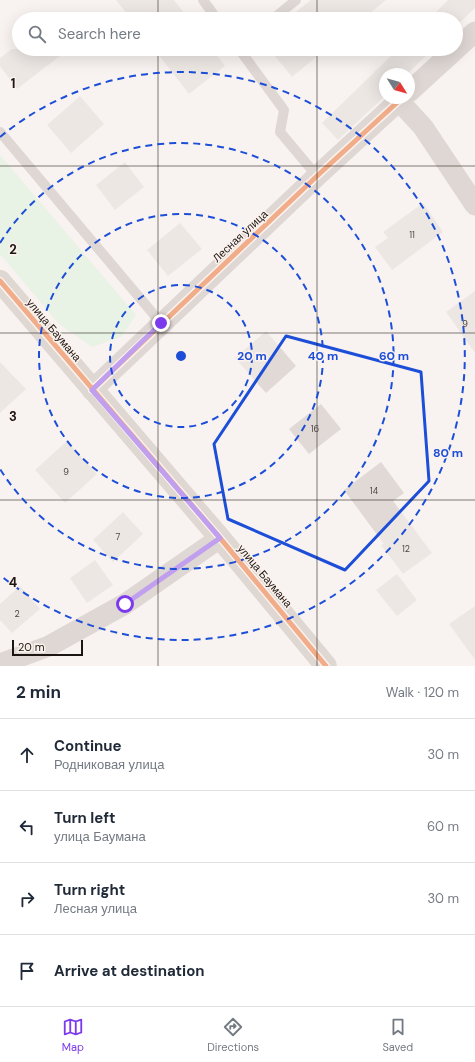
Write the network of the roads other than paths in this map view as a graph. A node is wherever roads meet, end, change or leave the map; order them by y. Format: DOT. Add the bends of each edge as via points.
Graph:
graph roads {
  1 [pos="203,0"];
  2 [pos="296,0"];
  3 [pos="212,12"];
  4 [pos="281,12"];
  5 [pos="475,32"];
  6 [pos="463,43"];
  7 [pos="244,56"];
  8 [pos="448,56"];
  9 [pos="415,86"];
  10 [pos="395,104"];
  11 [pos="408,104"];
  12 [pos="0,132"];
  13 [pos="317,176"];
  14 [pos="475,205"];
  15 [pos="0,281"];
  16 [pos="161,323"];
  17 [pos="92,390"];
  18 [pos="220,538"];
  19 [pos="0,664"];
  20 [pos="326,666"];
  1 -- 3 [label="lane"];
  2 -- 4 [label="lane"];
  5 -- 6 [label="street, Лесная улица"];
  7 -- 13 [label="lane" via="284,110 280,132"];
  8 -- 9 [label="street, Лесная улица"];
  10 -- 13 [label="street, Лесная улица"];
  11 -- 14 [label="street"];
  12 -- 16 [label="lane"];
  13 -- 16 [label="street, Лесная улица"];
  15 -- 17 [label="street, улица Баумана"];
  16 -- 17 [label="street, Лесная улица"];
  17 -- 18 [label="street, улица Баумана"];
  18 -- 19 [label="street" via="125,604 49,646"];
  18 -- 20 [label="street, улица Баумана"];
}
